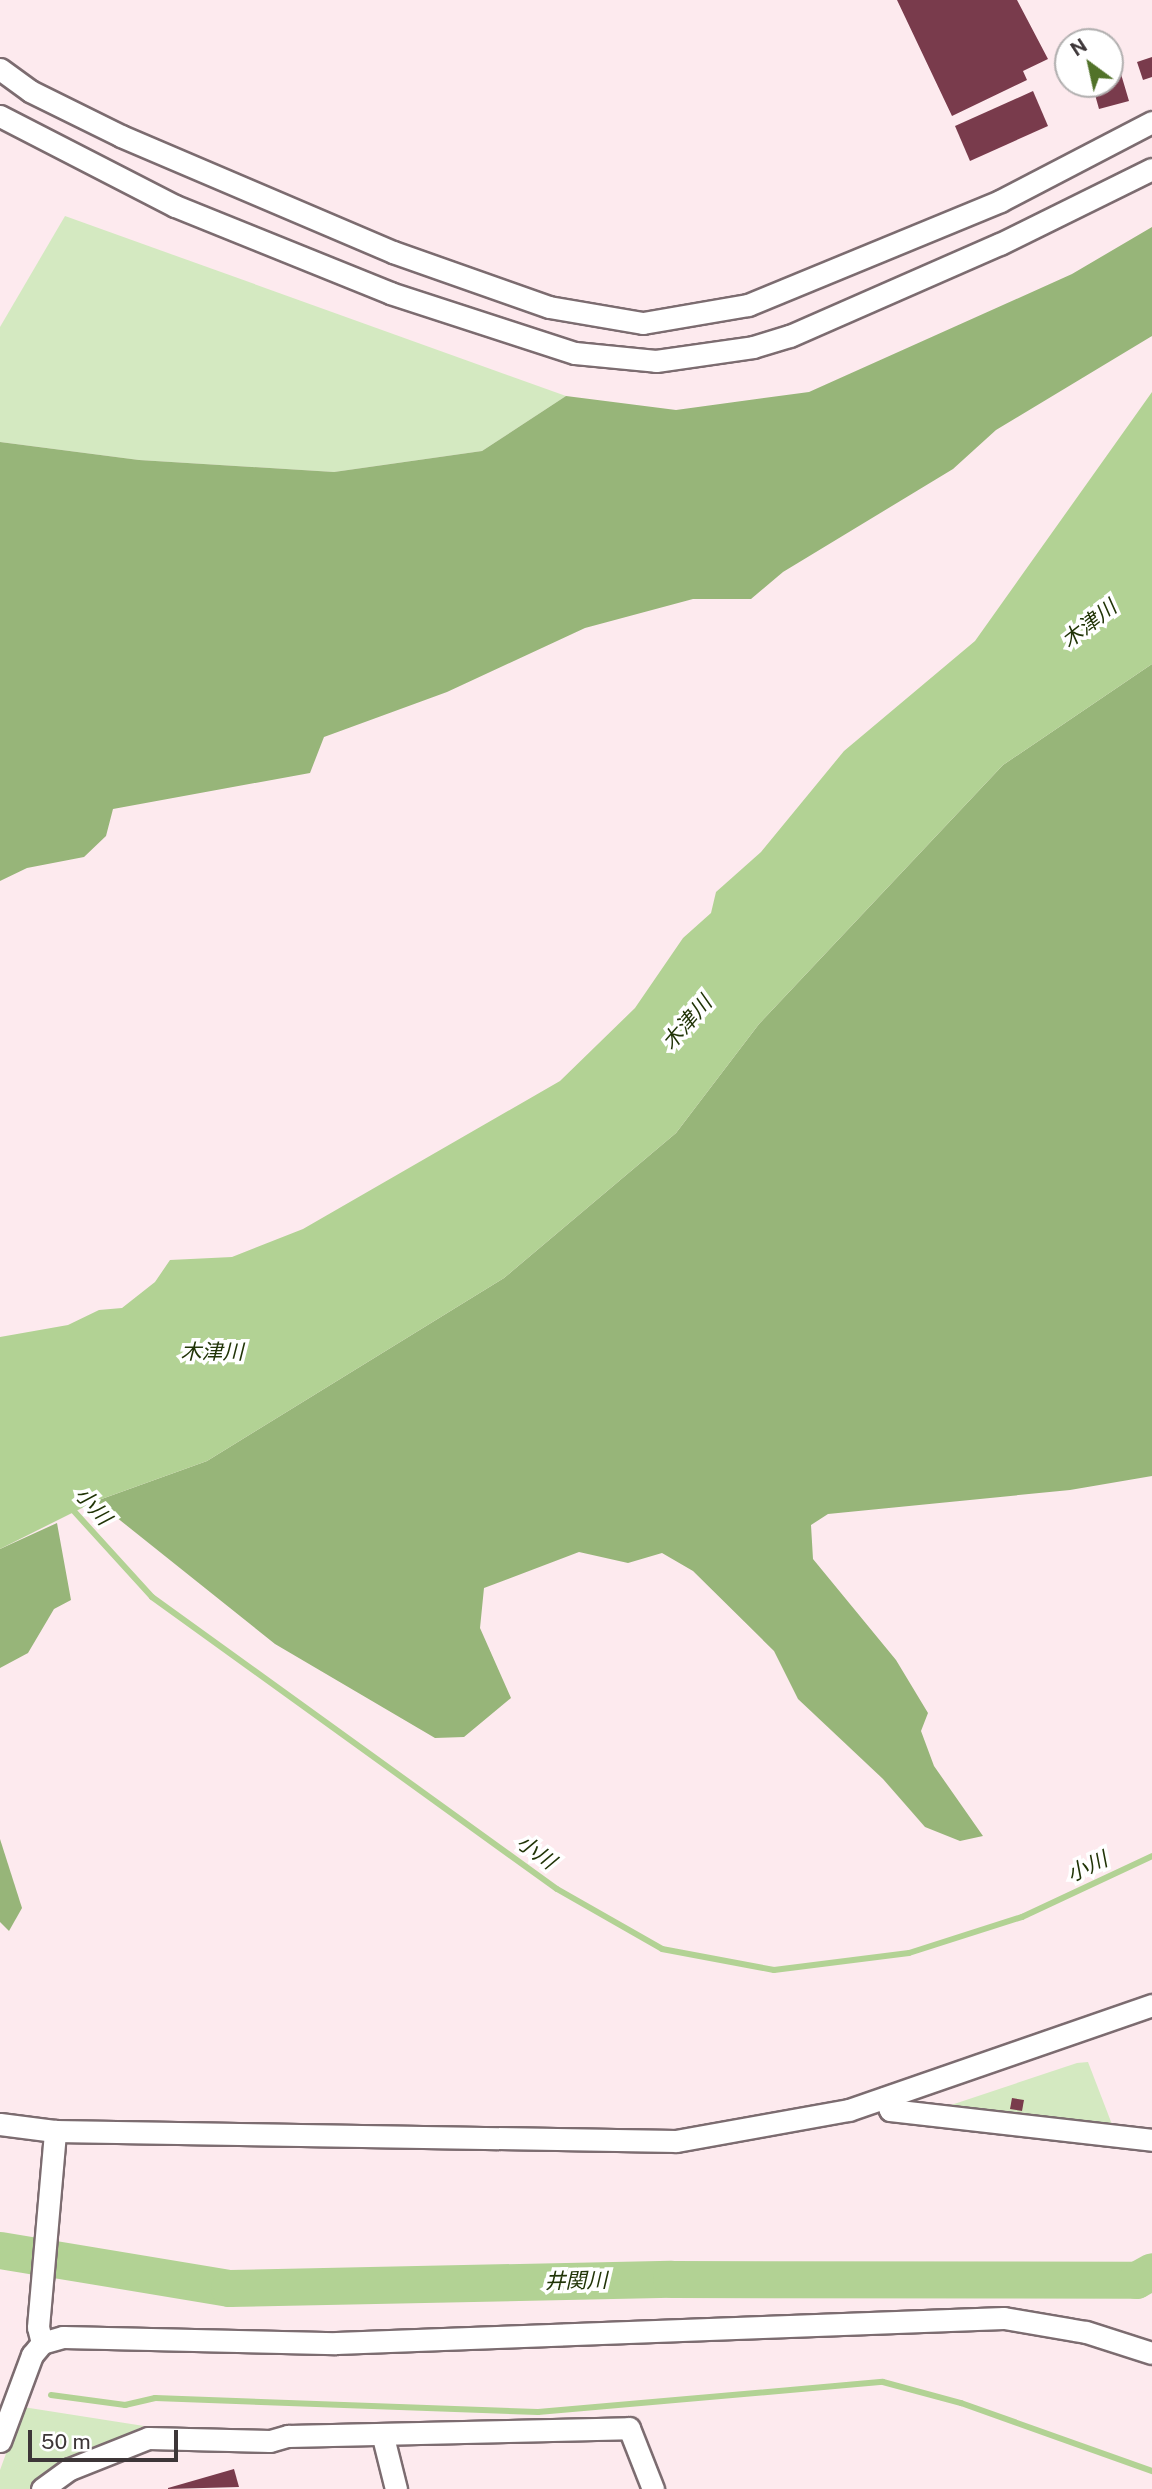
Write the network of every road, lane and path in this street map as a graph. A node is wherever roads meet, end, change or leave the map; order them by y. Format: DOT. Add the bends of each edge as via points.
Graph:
graph roads {
  1 [pos="0,69"];
  2 [pos="0,116"];
  3 [pos="1152,122"];
  4 [pos="1152,169"];
  5 [pos="1152,2005"];
  6 [pos="885,2098"];
  7 [pos="0,2124"];
  8 [pos="55,2135"];
  9 [pos="1152,2140"];
  10 [pos="40,2335"];
  11 [pos="1152,2353"];
  12 [pos="383,2437"];
  13 [pos="0,2441"];
  14 [pos="42,2489"];
  15 [pos="396,2489"];
  16 [pos="653,2489"];
  1 -- 3 [label="street" via="30,91 121,136 393,252 549,307 643,323 748,305 1000,201"];
  2 -- 4 [label="street" via="175,205 390,293 575,353 656,361 753,347 790,336 1000,244"];
  5 -- 6 [label="street"];
  6 -- 8 [label="street" via="829,2115 676,2141"];
  6 -- 9 [label="street" via="890,2110"];
  7 -- 8 [label="street"];
  8 -- 10 [label="street"];
  10 -- 11 [label="street" via="336,2343 1004,2318 1086,2332"];
  10 -- 13 [label="street"];
  12 -- 14 [label="street" via="148,2438 70,2469"];
  12 -- 15 [label="street"];
  12 -- 16 [label="street" via="629,2428"];
}
